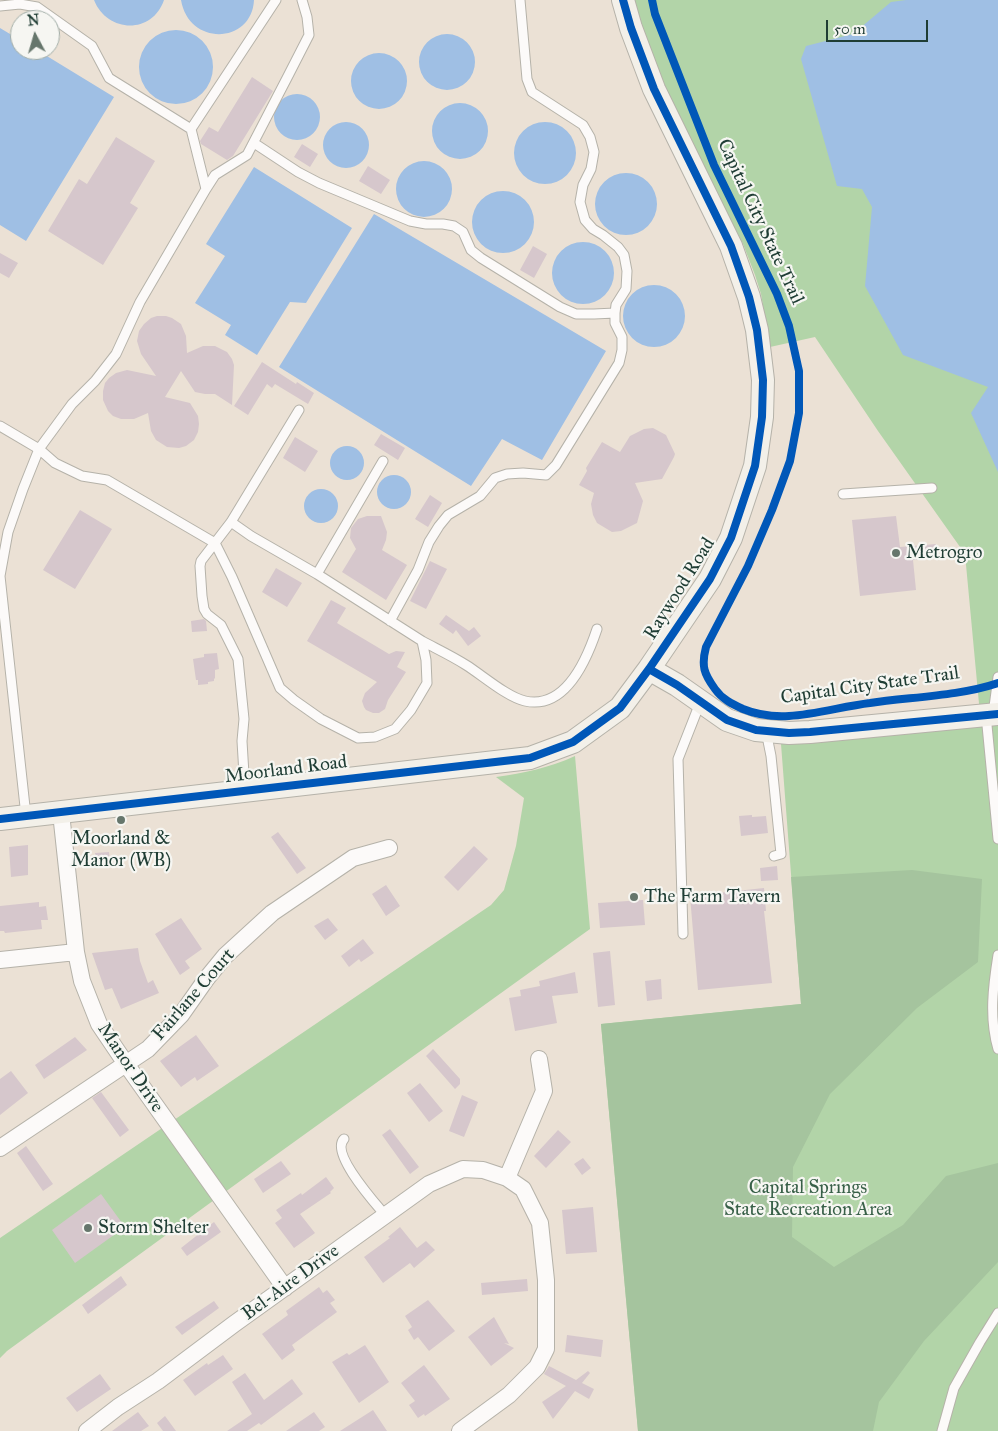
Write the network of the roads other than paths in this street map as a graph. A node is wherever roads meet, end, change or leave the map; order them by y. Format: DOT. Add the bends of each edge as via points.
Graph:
graph roads {
  1 [pos="276,0"];
  2 [pos="302,0"];
  3 [pos="520,0"];
  4 [pos="623,0"];
  5 [pos="0,6"];
  6 [pos="191,129"];
  7 [pos="254,143"];
  8 [pos="206,189"];
  9 [pos="615,313"];
  10 [pos="299,410"];
  11 [pos="0,426"];
  12 [pos="39,449"];
  13 [pos="384,461"];
  14 [pos="932,488"];
  15 [pos="843,494"];
  16 [pos="231,522"];
  17 [pos="215,543"];
  18 [pos="2,551"];
  19 [pos="317,574"];
  20 [pos="390,621"];
  21 [pos="597,628"];
  22 [pos="422,641"];
  23 [pos="649,669"];
  24 [pos="998,677"];
  25 [pos="700,702"];
  26 [pos="992,714"];
  27 [pos="766,731"];
  28 [pos="573,742"];
  29 [pos="245,791"];
  30 [pos="61,813"];
  31 [pos="26,816"];
  32 [pos="0,819"];
  33 [pos="998,839"];
  34 [pos="389,848"];
  35 [pos="774,856"];
  36 [pos="683,934"];
  37 [pos="76,952"];
  38 [pos="998,955"];
  39 [pos="0,960"];
  40 [pos="998,1049"];
  41 [pos="540,1059"];
  42 [pos="126,1064"];
  43 [pos="344,1138"];
  44 [pos="0,1148"];
  45 [pos="506,1178"];
  46 [pos="385,1215"];
  47 [pos="285,1288"];
  48 [pos="998,1312"];
  49 [pos="477,1426"];
  50 [pos="88,1431"];
  51 [pos="460,1431"];
  52 [pos="942,1431"];
  1 -- 6 [label="lane"];
  2 -- 7 [label="lane" via="309,35"];
  3 -- 9 [label="lane" via="527,79 532,92 583,125 590,137 594,152 580,202 585,220 592,229 624,255 626,289"];
  4 -- 23 [label="street, Raywood Road" via="654,90 731,246 755,322 763,380 755,466 731,538 710,579"];
  5 -- 6 [label="lane" via="20,4 37,7 92,46 109,78"];
  6 -- 8 [label="lane"];
  7 -- 8 [label="lane" via="247,155 215,175"];
  7 -- 9 [label="lane" via="319,183 410,221 454,226 463,232 471,250 481,258 560,307 576,314"];
  8 -- 12 [label="lane" via="140,302 116,354 72,404"];
  9 -- 20 [label="lane" via="622,338 619,363 556,465 546,476 523,473 494,478 480,496 448,515 429,542 418,570"];
  10 -- 16 [label="lane"];
  11 -- 12 [label="lane"];
  12 -- 17 [label="lane" via="55,463 82,476 107,480"];
  12 -- 18 [label="lane"];
  13 -- 19 [label="lane"];
  14 -- 15 [label="lane"];
  16 -- 17 [label="lane"];
  16 -- 19 [label="lane"];
  17 -- 22 [label="lane" via="280,688 321,719 358,738 375,737 395,729 411,710 427,683"];
  17 -- 29 [label="lane" via="201,561 202,596 204,609 220,625 238,659 244,719"];
  18 -- 31 [label="lane" via="0,576"];
  19 -- 20 [label="lane"];
  20 -- 22 [label="lane"];
  21 -- 22 [label="lane" via="590,650 567,688 558,696 542,701 526,701 511,695 465,664"];
  23 -- 25 [label="street"];
  23 -- 28 [label="street, Raywood Road" via="620,708"];
  24 -- 26 [label="lane"];
  25 -- 27 [label="street" via="727,720"];
  25 -- 36 [label="lane" via="678,759"];
  26 -- 27 [label="street" via="810,732"];
  26 -- 33 [label="lane"];
  27 -- 35 [label="lane" via="781,854"];
  28 -- 29 [label="street, Moorland Road" via="530,758"];
  29 -- 30 [label="street, Moorland Road"];
  30 -- 31 [label="street, Moorland Road"];
  30 -- 37 [label="street, Manor Drive"];
  31 -- 32 [label="street, Moorland Road"];
  34 -- 42 [label="street, Fairlane Court" via="353,858 272,914 225,956 181,1015 148,1049"];
  37 -- 39 [label="street"];
  37 -- 42 [label="street, Manor Drive" via="82,981 99,1024"];
  38 -- 40 [label="lane" via="992,1002"];
  41 -- 45 [label="street" via="544,1091"];
  42 -- 44 [label="street, Fairlane Court"];
  42 -- 47 [label="street, Manor Drive"];
  43 -- 46 [label="lane" via="341,1145 350,1170"];
  45 -- 46 [label="street, Bel-Aire Drive" via="483,1170 463,1169 429,1184"];
  45 -- 49 [label="street, Bel-Aire Drive" via="523,1189 540,1223 546,1280 546,1349 538,1367"];
  46 -- 47 [label="street, Bel-Aire Drive"];
  47 -- 50 [label="street, Bel-Aire Drive"];
  48 -- 52 [label="lane" via="954,1388"];
  49 -- 51 [label="street, Bel-Aire Drive"];
}
